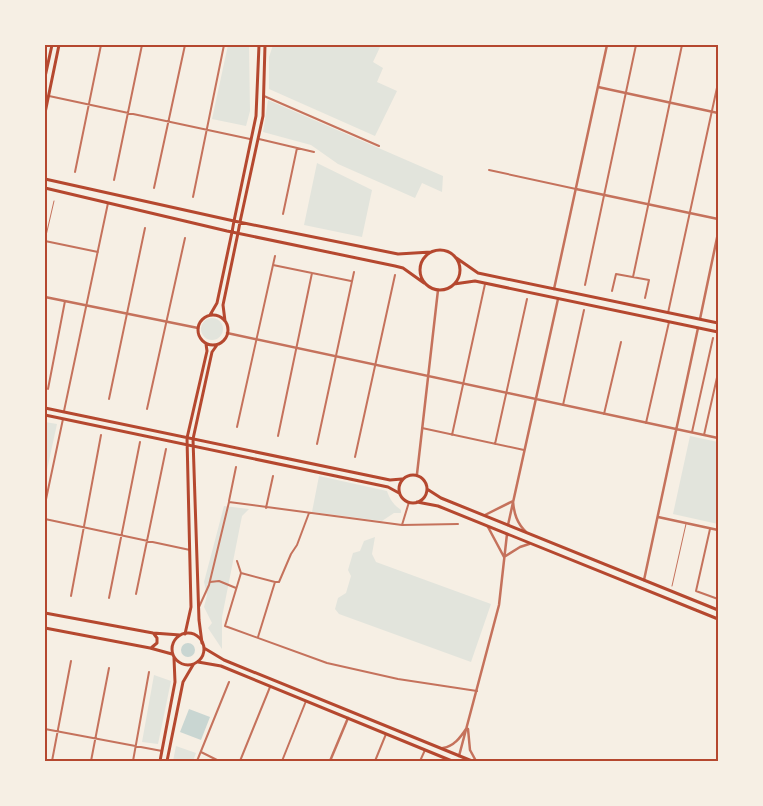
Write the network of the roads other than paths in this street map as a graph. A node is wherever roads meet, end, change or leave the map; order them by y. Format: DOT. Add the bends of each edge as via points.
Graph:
graph roads {
  1 [pos="52,45"];
  2 [pos="59,45"];
  3 [pos="102,45"];
  4 [pos="185,45"];
  5 [pos="224,45"];
  6 [pos="259,45"];
  7 [pos="265,45"];
  8 [pos="607,45"];
  9 [pos="636,45"];
  10 [pos="682,45"];
  11 [pos="142,47"];
  12 [pos="45,77"];
  13 [pos="718,83"];
  14 [pos="598,87"];
  15 [pos="626,93"];
  16 [pos="49,96"];
  17 [pos="264,96"];
  18 [pos="670,102"];
  19 [pos="89,104"];
  20 [pos="712,111"];
  21 [pos="45,112"];
  22 [pos="718,112"];
  23 [pos="128,113"];
  24 [pos="168,121"];
  25 [pos="207,129"];
  26 [pos="252,139"];
  27 [pos="259,139"];
  28 [pos="379,146"];
  29 [pos="297,148"];
  30 [pos="314,152"];
  31 [pos="489,170"];
  32 [pos="75,172"];
  33 [pos="45,179"];
  34 [pos="114,180"];
  35 [pos="45,188"];
  36 [pos="154,188"];
  37 [pos="576,189"];
  38 [pos="604,195"];
  39 [pos="193,197"];
  40 [pos="54,201"];
  41 [pos="108,203"];
  42 [pos="648,204"];
  43 [pos="690,213"];
  44 [pos="283,214"];
  45 [pos="718,219"];
  46 [pos="234,221"];
  47 [pos="240,222"];
  48 [pos="145,228"];
  49 [pos="232,232"];
  50 [pos="238,233"];
  51 [pos="718,233"];
  52 [pos="185,238"];
  53 [pos="45,241"];
  54 [pos="98,252"];
  55 [pos="431,252"];
  56 [pos="275,256"];
  57 [pos="455,257"];
  58 [pos="273,265"];
  59 [pos="354,272"];
  60 [pos="312,273"];
  61 [pos="395,275"];
  62 [pos="633,277"];
  63 [pos="352,281"];
  64 [pos="424,283"];
  65 [pos="454,284"];
  66 [pos="485,284"];
  67 [pos="585,286"];
  68 [pos="554,289"];
  69 [pos="438,290"];
  70 [pos="612,291"];
  71 [pos="45,297"];
  72 [pos="645,298"];
  73 [pos="527,299"];
  74 [pos="558,299"];
  75 [pos="65,301"];
  76 [pos="86,305"];
  77 [pos="584,310"];
  78 [pos="127,313"];
  79 [pos="668,313"];
  80 [pos="210,315"];
  81 [pos="700,319"];
  82 [pos="167,322"];
  83 [pos="225,322"];
  84 [pos="669,322"];
  85 [pos="718,323"];
  86 [pos="198,328"];
  87 [pos="698,328"];
  88 [pos="718,332"];
  89 [pos="227,333"];
  90 [pos="713,338"];
  91 [pos="257,340"];
  92 [pos="621,342"];
  93 [pos="206,344"];
  94 [pos="217,345"];
  95 [pos="297,348"];
  96 [pos="336,356"];
  97 [pos="376,365"];
  98 [pos="718,373"];
  99 [pos="428,376"];
  100 [pos="464,384"];
  101 [pos="48,389"];
  102 [pos="506,393"];
  103 [pos="110,399"];
  104 [pos="536,399"];
  105 [pos="563,405"];
  106 [pos="45,408"];
  107 [pos="147,408"];
  108 [pos="64,412"];
  109 [pos="604,414"];
  110 [pos="45,415"];
  111 [pos="63,419"];
  112 [pos="646,422"];
  113 [pos="237,427"];
  114 [pos="422,428"];
  115 [pos="676,429"];
  116 [pos="692,432"];
  117 [pos="101,435"];
  118 [pos="452,435"];
  119 [pos="704,435"];
  120 [pos="278,436"];
  121 [pos="187,438"];
  122 [pos="718,438"];
  123 [pos="193,439"];
  124 [pos="140,442"];
  125 [pos="186,444"];
  126 [pos="317,444"];
  127 [pos="495,444"];
  128 [pos="194,446"];
  129 [pos="166,449"];
  130 [pos="524,450"];
  131 [pos="355,457"];
  132 [pos="236,467"];
  133 [pos="416,474"];
  134 [pos="273,476"];
  135 [pos="402,480"];
  136 [pos="427,489"];
  137 [pos="399,492"];
  138 [pos="513,501"];
  139 [pos="229,502"];
  140 [pos="409,502"];
  141 [pos="417,502"];
  142 [pos="45,504"];
  143 [pos="266,508"];
  144 [pos="309,513"];
  145 [pos="485,515"];
  146 [pos="658,517"];
  147 [pos="45,519"];
  148 [pos="686,523"];
  149 [pos="458,524"];
  150 [pos="402,525"];
  151 [pos="508,525"];
  152 [pos="487,526"];
  153 [pos="84,527"];
  154 [pos="710,528"];
  155 [pos="718,530"];
  156 [pos="528,533"];
  157 [pos="507,534"];
  158 [pos="121,535"];
  159 [pos="146,540"];
  160 [pos="530,543"];
  161 [pos="190,550"];
  162 [pos="504,557"];
  163 [pos="237,561"];
  164 [pos="241,573"];
  165 [pos="644,580"];
  166 [pos="210,582"];
  167 [pos="275,582"];
  168 [pos="672,586"];
  169 [pos="236,588"];
  170 [pos="136,594"];
  171 [pos="71,596"];
  172 [pos="109,598"];
  173 [pos="718,598"];
  174 [pos="198,610"];
  175 [pos="718,610"];
  176 [pos="45,614"];
  177 [pos="718,619"];
  178 [pos="45,628"];
  179 [pos="153,633"];
  180 [pos="185,634"];
  181 [pos="180,635"];
  182 [pos="258,637"];
  183 [pos="202,643"];
  184 [pos="150,648"];
  185 [pos="204,648"];
  186 [pos="172,654"];
  187 [pos="174,658"];
  188 [pos="71,661"];
  189 [pos="198,662"];
  190 [pos="193,665"];
  191 [pos="110,668"];
  192 [pos="149,672"];
  193 [pos="230,682"];
  194 [pos="270,686"];
  195 [pos="477,690"];
  196 [pos="306,701"];
  197 [pos="348,718"];
  198 [pos="468,725"];
  199 [pos="45,729"];
  200 [pos="58,732"];
  201 [pos="386,734"];
  202 [pos="96,739"];
  203 [pos="136,746"];
  204 [pos="438,747"];
  205 [pos="425,750"];
  206 [pos="162,751"];
  207 [pos="201,752"];
  208 [pos="459,756"];
  209 [pos="52,761"];
  210 [pos="91,761"];
  211 [pos="133,761"];
  212 [pos="160,761"];
  213 [pos="167,761"];
  214 [pos="197,761"];
  215 [pos="219,761"];
  216 [pos="240,761"];
  217 [pos="282,761"];
  218 [pos="330,761"];
  219 [pos="375,761"];
  220 [pos="420,761"];
  221 [pos="452,761"];
  222 [pos="472,761"];
  223 [pos="476,761"];
  1 -- 12 [label="main road"];
  2 -- 16 [label="main road"];
  3 -- 19 [label="street"];
  4 -- 24 [label="street"];
  5 -- 25 [label="street"];
  6 -- 26 [label="main road"];
  7 -- 17 [label="main road"];
  8 -- 14 [label="street"];
  9 -- 15 [label="street"];
  10 -- 18 [label="street"];
  11 -- 23 [label="street"];
  13 -- 20 [label="street"];
  14 -- 15 [label="street"];
  14 -- 37 [label="street"];
  15 -- 18 [label="street"];
  15 -- 38 [label="street"];
  16 -- 19 [label="street"];
  16 -- 21 [label="main road"];
  17 -- 27 [label="main road"];
  17 -- 28 [label="street"];
  18 -- 20 [label="street"];
  18 -- 42 [label="street"];
  19 -- 23 [label="street"];
  19 -- 32 [label="street"];
  20 -- 22 [label="street"];
  20 -- 43 [label="street"];
  23 -- 24 [label="street"];
  23 -- 34 [label="street"];
  24 -- 25 [label="street"];
  24 -- 36 [label="street"];
  25 -- 26 [label="street"];
  25 -- 39 [label="street"];
  26 -- 46 [label="main road"];
  27 -- 29 [label="street"];
  27 -- 47 [label="main road"];
  29 -- 30 [label="street"];
  29 -- 44 [label="street"];
  31 -- 37 [label="street"];
  33 -- 46 [label="main road"];
  35 -- 41 [label="main road"];
  37 -- 38 [label="street"];
  37 -- 68 [label="street"];
  38 -- 42 [label="street"];
  38 -- 67 [label="street"];
  40 -- 53 [label="lane"];
  41 -- 49 [label="main road"];
  41 -- 54 [label="street"];
  42 -- 43 [label="street"];
  42 -- 62 [label="street"];
  43 -- 45 [label="street"];
  43 -- 79 [label="street"];
  46 -- 47 [label="main road"];
  46 -- 49 [label="main road"];
  47 -- 50 [label="main road"];
  47 -- 55 [label="main road" via="398,254"];
  48 -- 78 [label="street"];
  49 -- 50 [label="main road"];
  49 -- 80 [label="main road" via="217,303"];
  50 -- 64 [label="main road" via="396,266"];
  50 -- 83 [label="main road" via="223,305"];
  51 -- 81 [label="street"];
  52 -- 82 [label="street"];
  53 -- 54 [label="street"];
  54 -- 76 [label="street"];
  55 -- 57 [label="main road" via="446,251"];
  55 -- 64 [label="main road" via="421,263"];
  56 -- 58 [label="street"];
  57 -- 65 [label="main road" via="460,271"];
  57 -- 68 [label="main road" via="478,273"];
  58 -- 60 [label="street"];
  58 -- 91 [label="street"];
  59 -- 63 [label="street"];
  60 -- 63 [label="street"];
  60 -- 95 [label="street"];
  61 -- 97 [label="street"];
  62 -- 70 [label="street" via="616,274"];
  62 -- 72 [label="street" via="649,280"];
  63 -- 96 [label="street"];
  64 -- 69 [label="main road"];
  65 -- 66 [label="main road" via="475,281"];
  65 -- 69 [label="main road"];
  66 -- 74 [label="main road"];
  66 -- 100 [label="street"];
  68 -- 79 [label="main road"];
  69 -- 99 [label="street"];
  71 -- 75 [label="street"];
  73 -- 102 [label="street"];
  74 -- 84 [label="main road"];
  74 -- 104 [label="street"];
  75 -- 76 [label="street"];
  75 -- 101 [label="street"];
  76 -- 78 [label="street"];
  76 -- 108 [label="street"];
  77 -- 105 [label="street"];
  78 -- 82 [label="street"];
  78 -- 103 [label="street"];
  79 -- 81 [label="main road"];
  80 -- 83 [label="main road" via="219,316"];
  80 -- 86 [label="main road" via="201,320"];
  81 -- 85 [label="main road"];
  82 -- 86 [label="street"];
  82 -- 107 [label="street"];
  83 -- 89 [label="main road"];
  84 -- 87 [label="main road"];
  84 -- 112 [label="street"];
  86 -- 93 [label="main road" via="198,335"];
  87 -- 88 [label="main road"];
  87 -- 115 [label="street"];
  89 -- 91 [label="street"];
  89 -- 94 [label="main road"];
  90 -- 116 [label="street"];
  91 -- 95 [label="street"];
  91 -- 113 [label="street"];
  92 -- 109 [label="street"];
  93 -- 94 [label="main road"];
  93 -- 121 [label="main road"];
  94 -- 123 [label="main road" via="212,352"];
  95 -- 96 [label="street"];
  95 -- 120 [label="street"];
  96 -- 97 [label="street"];
  96 -- 126 [label="street"];
  97 -- 99 [label="street"];
  97 -- 131 [label="street"];
  98 -- 119 [label="street"];
  99 -- 100 [label="street"];
  99 -- 114 [label="street"];
  100 -- 102 [label="street"];
  100 -- 118 [label="street"];
  102 -- 104 [label="street"];
  102 -- 127 [label="street"];
  104 -- 105 [label="street"];
  104 -- 130 [label="street"];
  105 -- 109 [label="street"];
  106 -- 108 [label="main road"];
  108 -- 121 [label="main road"];
  109 -- 112 [label="street"];
  110 -- 111 [label="main road"];
  111 -- 125 [label="main road"];
  111 -- 142 [label="street"];
  112 -- 115 [label="street"];
  114 -- 118 [label="street"];
  114 -- 133 [label="street"];
  115 -- 116 [label="street"];
  115 -- 146 [label="street"];
  116 -- 119 [label="street"];
  117 -- 153 [label="street"];
  118 -- 127 [label="street"];
  119 -- 122 [label="street"];
  121 -- 123 [label="main road"];
  121 -- 125 [label="main road"];
  123 -- 128 [label="main road"];
  123 -- 135 [label="main road"];
  124 -- 158 [label="street"];
  125 -- 128 [label="main road"];
  125 -- 161 [label="main road"];
  127 -- 130 [label="street"];
  128 -- 137 [label="main road"];
  128 -- 174 [label="main road"];
  129 -- 159 [label="street"];
  130 -- 138 [label="street"];
  132 -- 139 [label="street"];
  133 -- 135 [label="main road"];
  133 -- 136 [label="main road" via="424,480"];
  134 -- 143 [label="street"];
  135 -- 137 [label="main road"];
  136 -- 141 [label="main road" via="426,496"];
  136 -- 145 [label="main road"];
  137 -- 140 [label="main road"];
  138 -- 145 [label="street"];
  138 -- 151 [label="street"];
  138 -- 156 [label="street" via="514,515"];
  139 -- 143 [label="street"];
  139 -- 166 [label="street"];
  140 -- 141 [label="main road"];
  140 -- 150 [label="street"];
  141 -- 152 [label="main road" via="438,506"];
  143 -- 144 [label="street"];
  144 -- 150 [label="street"];
  144 -- 167 [label="street" via="280,580"];
  145 -- 151 [label="main road"];
  146 -- 148 [label="street"];
  146 -- 165 [label="street"];
  147 -- 153 [label="street"];
  148 -- 154 [label="street"];
  148 -- 168 [label="lane"];
  149 -- 150 [label="street"];
  151 -- 156 [label="main road"];
  152 -- 157 [label="main road"];
  152 -- 162 [label="street"];
  153 -- 158 [label="street"];
  153 -- 171 [label="street"];
  154 -- 155 [label="street"];
  154 -- 173 [label="street" via="696,591"];
  156 -- 165 [label="main road"];
  157 -- 160 [label="main road"];
  157 -- 162 [label="street"];
  158 -- 159 [label="street"];
  158 -- 172 [label="street"];
  159 -- 161 [label="street"];
  159 -- 170 [label="street"];
  160 -- 162 [label="street"];
  160 -- 177 [label="main road"];
  161 -- 180 [label="main road" via="191,607"];
  162 -- 195 [label="street" via="499,605"];
  163 -- 164 [label="street"];
  164 -- 167 [label="street"];
  164 -- 169 [label="street"];
  165 -- 175 [label="main road"];
  166 -- 169 [label="street" via="219,581"];
  166 -- 174 [label="street"];
  167 -- 182 [label="street"];
  169 -- 182 [label="street" via="225,626"];
  174 -- 183 [label="main road"];
  176 -- 179 [label="main road"];
  178 -- 184 [label="main road"];
  179 -- 181 [label="main road"];
  179 -- 184 [label="main road" via="157,642"];
  180 -- 181 [label="main road"];
  180 -- 183 [label="main road" via="195,635"];
  181 -- 186 [label="main road" via="174,641"];
  182 -- 195 [label="street" via="327,663 398,679"];
  183 -- 185 [label="main road"];
  184 -- 186 [label="main road"];
  185 -- 189 [label="main road"];
  185 -- 204 [label="main road" via="224,660"];
  186 -- 187 [label="main road"];
  187 -- 190 [label="main road" via="182,665"];
  187 -- 206 [label="main road" via="175,682"];
  188 -- 200 [label="street"];
  189 -- 190 [label="main road"];
  189 -- 194 [label="main road" via="221,666"];
  190 -- 213 [label="main road" via="183,682"];
  191 -- 202 [label="street"];
  192 -- 203 [label="street"];
  193 -- 207 [label="street"];
  194 -- 196 [label="main road"];
  194 -- 216 [label="street"];
  195 -- 198 [label="street"];
  196 -- 197 [label="main road"];
  196 -- 217 [label="street"];
  197 -- 201 [label="main road"];
  197 -- 218 [label="street"];
  198 -- 204 [label="street" via="451,746"];
  198 -- 208 [label="street"];
  198 -- 223 [label="street" via="470,750"];
  199 -- 200 [label="street"];
  200 -- 202 [label="street"];
  200 -- 209 [label="street"];
  201 -- 205 [label="main road"];
  201 -- 219 [label="street"];
  202 -- 203 [label="street"];
  202 -- 210 [label="street"];
  203 -- 206 [label="street"];
  203 -- 211 [label="street"];
  204 -- 208 [label="main road"];
  205 -- 220 [label="street"];
  205 -- 221 [label="main road"];
  206 -- 212 [label="main road"];
  207 -- 214 [label="street"];
  207 -- 215 [label="street"];
  208 -- 222 [label="main road"];
}
